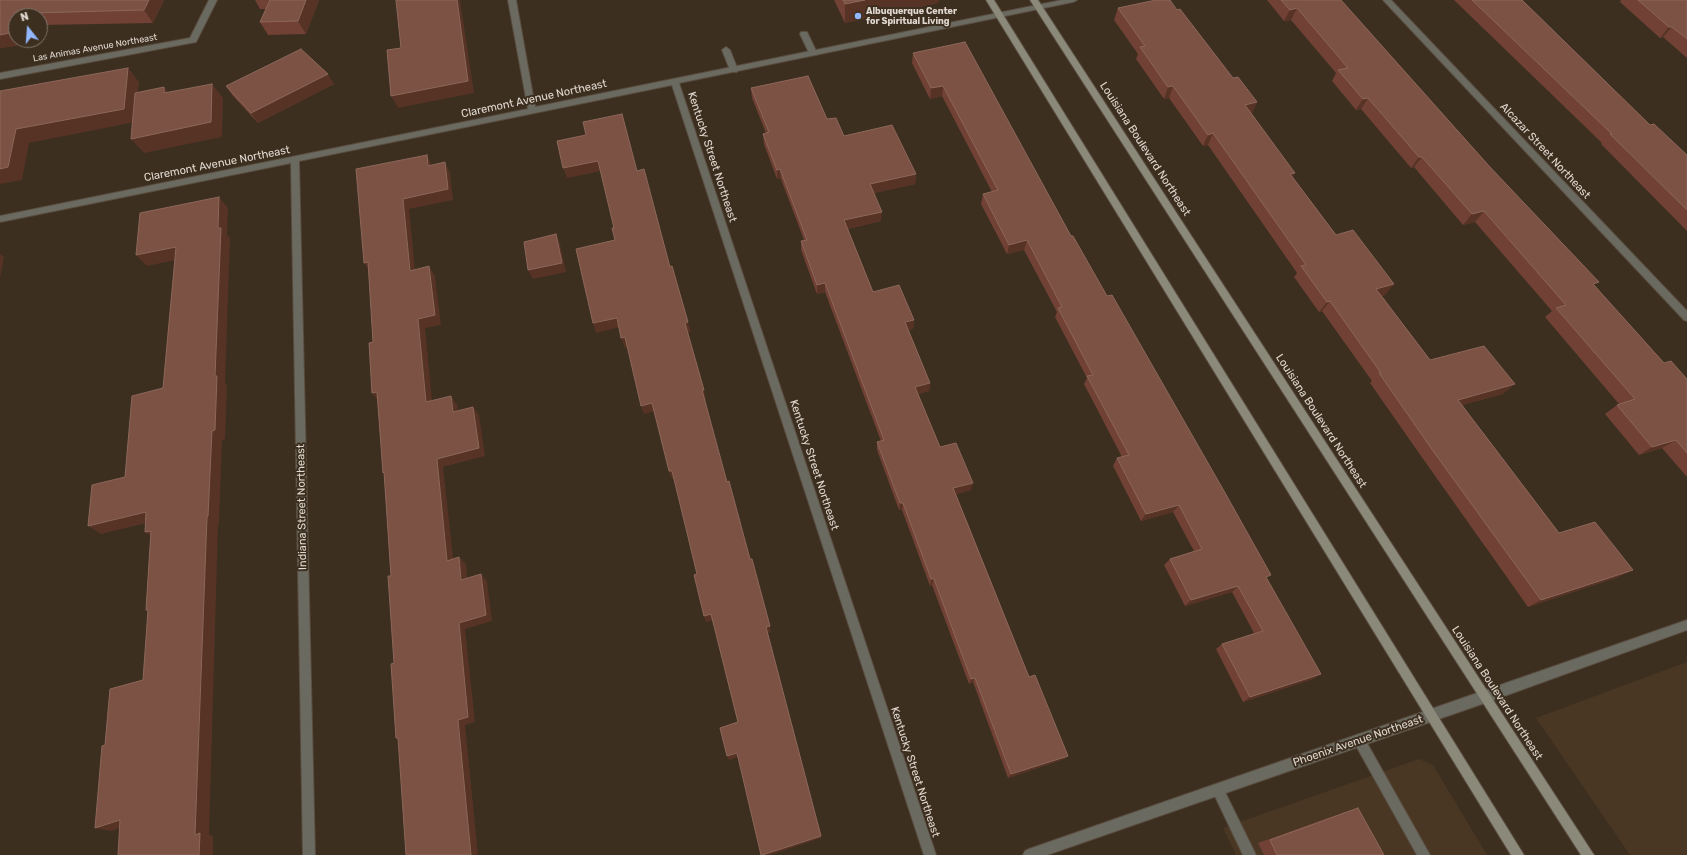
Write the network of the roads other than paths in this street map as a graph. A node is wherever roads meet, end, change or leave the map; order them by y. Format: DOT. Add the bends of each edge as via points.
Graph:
graph roads {
  1 [pos="213,0"];
  2 [pos="512,0"];
  3 [pos="990,0"];
  4 [pos="1073,0"];
  5 [pos="1387,0"];
  6 [pos="1036,4"];
  7 [pos="999,15"];
  8 [pos="804,34"];
  9 [pos="726,50"];
  10 [pos="813,53"];
  11 [pos="734,70"];
  12 [pos="0,76"];
  13 [pos="675,82"];
  14 [pos="532,111"];
  15 [pos="296,160"];
  16 [pos="0,219"];
  17 [pos="1687,317"];
  18 [pos="1687,625"];
  19 [pos="1485,697"];
  20 [pos="1432,714"];
  21 [pos="1359,740"];
  22 [pos="1218,790"];
  23 [pos="309,855"];
  24 [pos="930,855"];
  25 [pos="1029,855"];
  26 [pos="1250,855"];
  27 [pos="1424,855"];
  28 [pos="1518,855"];
  29 [pos="1588,855"];
  1 -- 12 [label="street, Las Animas Avenue Northeast" via="193,40"];
  2 -- 14 [label="street"];
  3 -- 7 [label="main road"];
  4 -- 6 [label="street, Claremont Avenue Northeast"];
  5 -- 17 [label="street, Alcazar Street Northeast"];
  6 -- 7 [label="street, Claremont Avenue Northeast"];
  6 -- 19 [label="main road, Louisiana Boulevard Northeast"];
  7 -- 10 [label="street, Claremont Avenue Northeast"];
  7 -- 20 [label="main road"];
  8 -- 10 [label="street"];
  9 -- 11 [label="street"];
  10 -- 11 [label="street, Claremont Avenue Northeast"];
  11 -- 13 [label="street, Claremont Avenue Northeast"];
  13 -- 14 [label="street, Claremont Avenue Northeast"];
  13 -- 24 [label="street, Kentucky Street Northeast"];
  14 -- 15 [label="street, Claremont Avenue Northeast"];
  15 -- 16 [label="street, Claremont Avenue Northeast"];
  15 -- 23 [label="street, Indiana Street Northeast"];
  18 -- 19 [label="street, Phoenix Avenue Northeast"];
  19 -- 20 [label="street, Phoenix Avenue Northeast"];
  19 -- 29 [label="main road, Louisiana Boulevard Northeast"];
  20 -- 21 [label="street, Phoenix Avenue Northeast"];
  20 -- 28 [label="main road"];
  21 -- 22 [label="street, Phoenix Avenue Northeast"];
  21 -- 27 [label="street"];
  22 -- 25 [label="street, Phoenix Avenue Northeast"];
  22 -- 26 [label="street"];
}
